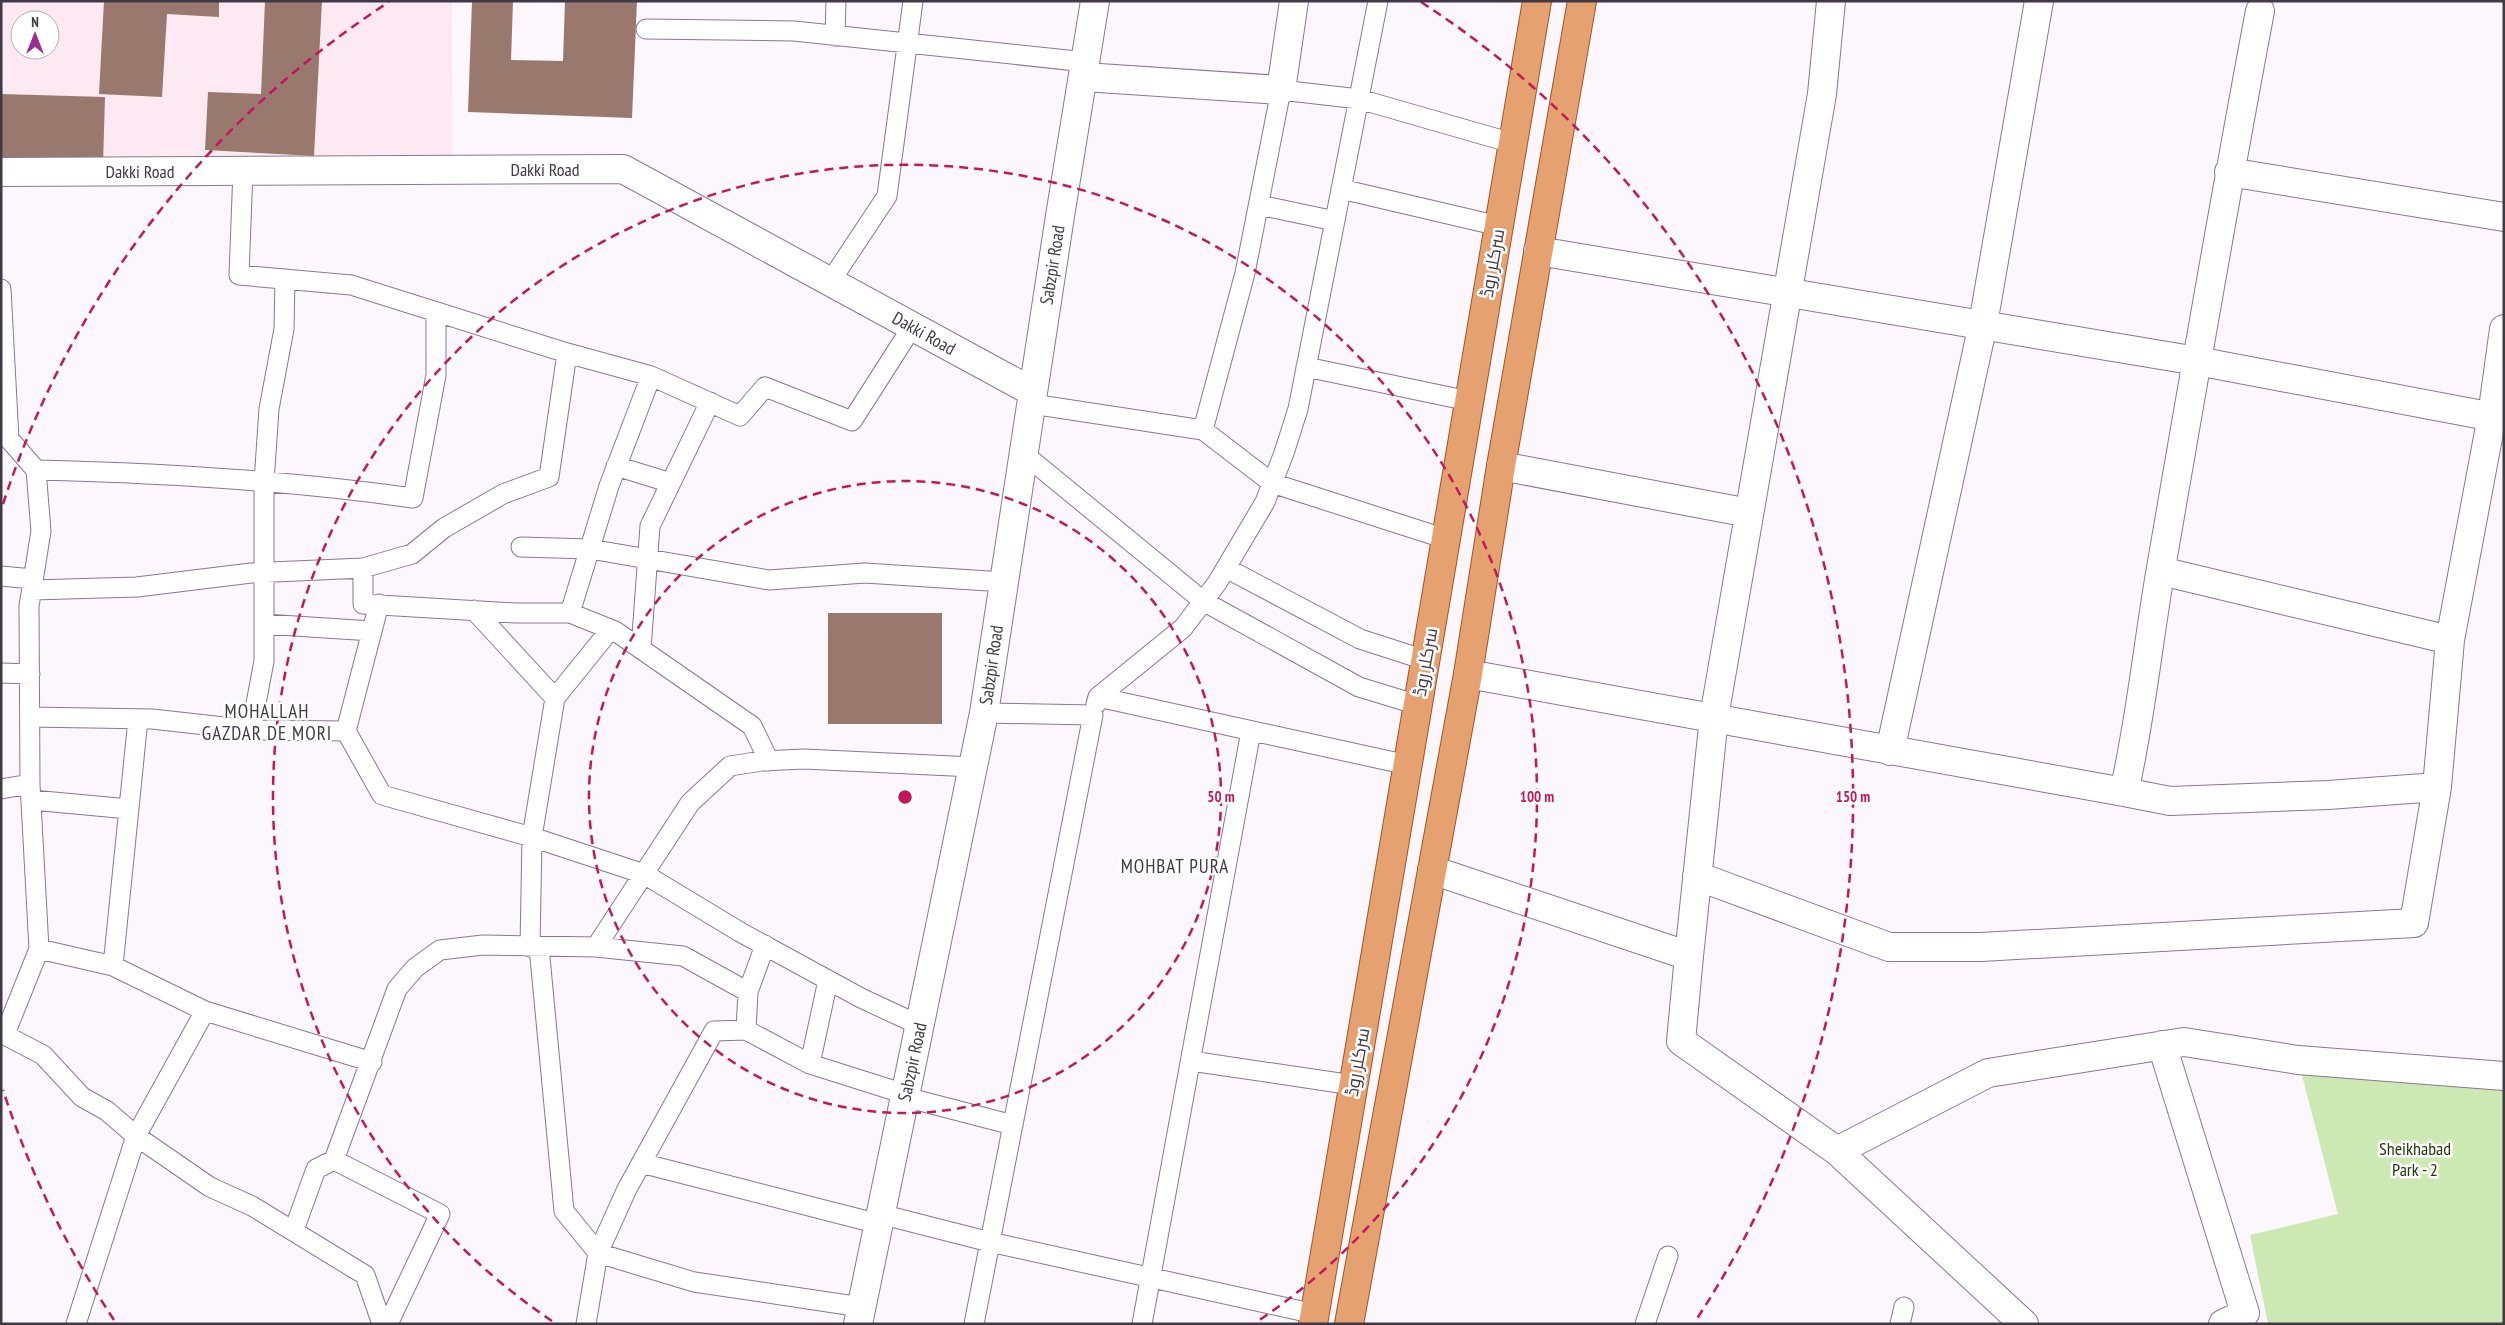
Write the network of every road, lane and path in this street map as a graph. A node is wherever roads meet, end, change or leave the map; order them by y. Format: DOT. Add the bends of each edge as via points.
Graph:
graph roads {
  1 [pos="836,1"];
  2 [pos="913,1"];
  3 [pos="1095,1"];
  4 [pos="1294,1"];
  5 [pos="1378,1"];
  6 [pos="1537,1"];
  7 [pos="1582,1"];
  8 [pos="1831,1"];
  9 [pos="2039,1"];
  10 [pos="2260,11"];
  11 [pos="646,28"];
  12 [pos="835,36"];
  13 [pos="908,42"];
  14 [pos="1085,70"];
  15 [pos="1281,90"];
  16 [pos="1359,99"];
  17 [pos="1512,143"];
  18 [pos="243,170"];
  19 [pos="1,172"];
  20 [pos="2230,172"];
  21 [pos="1341,189"];
  22 [pos="1259,205"];
  23 [pos="2504,217"];
  24 [pos="1335,221"];
  25 [pos="1497,235"];
  26 [pos="1538,251"];
  27 [pos="284,279"];
  28 [pos="830,282"];
  29 [pos="1,289"];
  30 [pos="1787,292"];
  31 [pos="436,312"];
  32 [pos="1983,324"];
  33 [pos="912,327"];
  34 [pos="2504,329"];
  35 [pos="567,353"];
  36 [pos="2197,361"];
  37 [pos="1306,367"];
  38 [pos="651,376"];
  39 [pos="1032,398"];
  40 [pos="1469,401"];
  41 [pos="710,402"];
  42 [pos="2498,417"];
  43 [pos="1203,430"];
  44 [pos="5,437"];
  45 [pos="1024,454"];
  46 [pos="616,466"];
  47 [pos="1501,466"];
  48 [pos="36,470"];
  49 [pos="264,482"];
  50 [pos="671,483"];
  51 [pos="1272,483"];
  52 [pos="1749,513"];
  53 [pos="1446,539"];
  54 [pos="521,547"];
  55 [pos="590,549"];
  56 [pos="647,560"];
  57 [pos="363,568"];
  58 [pos="1226,568"];
  59 [pos="2160,571"];
  60 [pos="264,572"];
  61 [pos="1,576"];
  62 [pos="1004,582"];
  63 [pos="32,584"];
  64 [pos="1203,601"];
  65 [pos="379,604"];
  66 [pos="474,610"];
  67 [pos="570,613"];
  68 [pos="264,624"];
  69 [pos="610,630"];
  70 [pos="372,631"];
  71 [pos="2450,640"];
  72 [pos="641,649"];
  73 [pos="1425,660"];
  74 [pos="1,673"];
  75 [pos="30,674"];
  76 [pos="1468,674"];
  77 [pos="1098,697"];
  78 [pos="555,698"];
  79 [pos="1418,705"];
  80 [pos="984,713"];
  81 [pos="1093,715"];
  82 [pos="1714,716"];
  83 [pos="30,717"];
  84 [pos="138,719"];
  85 [pos="251,730"];
  86 [pos="346,730"];
  87 [pos="1251,730"];
  88 [pos="1890,751"];
  89 [pos="769,761"];
  90 [pos="1408,765"];
  91 [pos="973,767"];
  92 [pos="2437,787"];
  93 [pos="1,788"];
  94 [pos="31,792"];
  95 [pos="2124,792"];
  96 [pos="129,809"];
  97 [pos="532,837"];
  98 [pos="1392,857"];
  99 [pos="1432,870"];
  100 [pos="644,874"];
  101 [pos="1697,876"];
  102 [pos="765,945"];
  103 [pos="535,946"];
  104 [pos="596,947"];
  105 [pos="39,949"];
  106 [pos="1689,956"];
  107 [pos="113,966"];
  108 [pos="828,980"];
  109 [pos="748,992"];
  110 [pos="204,1011"];
  111 [pos="919,1025"];
  112 [pos="746,1030"];
  113 [pos="3,1033"];
  114 [pos="2162,1045"];
  115 [pos="1191,1061"];
  116 [pos="372,1062"];
  117 [pos="810,1064"];
  118 [pos="2504,1076"];
  119 [pos="1353,1085"];
  120 [pos="905,1095"];
  121 [pos="1013,1125"];
  122 [pos="136,1136"];
  123 [pos="1837,1151"];
  124 [pos="334,1160"];
  125 [pos="641,1163"];
  126 [pos="879,1219"];
  127 [pos="294,1230"];
  128 [pos="990,1242"];
  129 [pos="598,1253"];
  130 [pos="1668,1256"];
  131 [pos="1151,1276"];
  132 [pos="859,1315"];
  133 [pos="1314,1319"];
  134 [pos="76,1324"];
  135 [pos="382,1324"];
  136 [pos="388,1324"];
  137 [pos="586,1324"];
  138 [pos="974,1324"];
  139 [pos="1142,1324"];
  140 [pos="1349,1324"];
  141 [pos="1645,1324"];
  142 [pos="2024,1324"];
  143 [pos="2224,1324"];
  1 -- 12 [label="lane"];
  2 -- 13 [label="lane"];
  3 -- 14 [label="street, Sabzpir Road"];
  4 -- 15 [label="street"];
  5 -- 16 [label="lane"];
  6 -- 17 [label="main road, سرکلر روڈ"];
  7 -- 26 [label="main road"];
  8 -- 30 [label="street" via="1822,94"];
  9 -- 32 [label="street"];
  10 -- 20 [label="street"];
  11 -- 12 [label="lane" via="794,31"];
  12 -- 13 [label="lane"];
  13 -- 14 [label="lane"];
  13 -- 28 [label="lane" via="887,196"];
  14 -- 15 [label="street"];
  14 -- 39 [label="street, Sabzpir Road"];
  15 -- 16 [label="lane"];
  15 -- 22 [label="lane"];
  16 -- 17 [label="lane"];
  16 -- 21 [label="lane"];
  17 -- 25 [label="main road, سرکلر روڈ"];
  18 -- 19 [label="street, Dakki Road"];
  18 -- 27 [label="lane" via="239,275"];
  18 -- 28 [label="street, Dakki Road" via="623,169"];
  20 -- 23 [label="street"];
  20 -- 36 [label="street"];
  21 -- 24 [label="lane"];
  21 -- 25 [label="lane"];
  22 -- 24 [label="lane"];
  22 -- 43 [label="lane" via="1245,273"];
  24 -- 37 [label="lane"];
  25 -- 26 [label="main road"];
  25 -- 40 [label="main road, سرکلر روڈ"];
  26 -- 30 [label="street"];
  26 -- 47 [label="main road"];
  27 -- 31 [label="lane" via="351,285"];
  27 -- 49 [label="lane" via="284,329 269,409"];
  28 -- 33 [label="street, Dakki Road"];
  29 -- 44 [label="lane"];
  30 -- 32 [label="street"];
  30 -- 52 [label="street"];
  31 -- 35 [label="lane"];
  31 -- 49 [label="lane" via="436,375 413,498"];
  32 -- 36 [label="street"];
  32 -- 88 [label="street"];
  33 -- 39 [label="street, Dakki Road"];
  33 -- 41 [label="lane" via="852,420 765,387 740,416"];
  34 -- 42 [label="street"];
  35 -- 38 [label="lane"];
  35 -- 57 [label="lane" via="548,477 503,494 444,528 412,554"];
  36 -- 42 [label="street"];
  36 -- 59 [label="street"];
  37 -- 40 [label="lane"];
  37 -- 51 [label="lane" via="1298,409"];
  38 -- 41 [label="lane"];
  38 -- 46 [label="lane"];
  39 -- 43 [label="lane"];
  39 -- 45 [label="street, Sabzpir Road"];
  40 -- 53 [label="main road, سرکلر روڈ"];
  41 -- 50 [label="lane"];
  42 -- 71 [label="street"];
  43 -- 51 [label="lane"];
  44 -- 48 [label="lane"];
  45 -- 62 [label="street, Sabzpir Road"];
  45 -- 64 [label="lane"];
  46 -- 50 [label="lane"];
  46 -- 55 [label="lane"];
  47 -- 52 [label="street"];
  47 -- 76 [label="main road"];
  48 -- 49 [label="lane" via="141,472"];
  48 -- 63 [label="lane" via="41,531"];
  49 -- 60 [label="lane"];
  50 -- 56 [label="lane" via="650,526"];
  51 -- 53 [label="lane"];
  51 -- 58 [label="lane"];
  52 -- 82 [label="street"];
  53 -- 73 [label="main road, سرکلر روڈ"];
  54 -- 55 [label="lane"];
  55 -- 56 [label="lane"];
  55 -- 67 [label="lane"];
  56 -- 62 [label="lane" via="769,580 865,573"];
  56 -- 72 [label="lane"];
  57 -- 60 [label="lane"];
  57 -- 65 [label="lane" via="363,604"];
  58 -- 64 [label="lane"];
  58 -- 73 [label="lane" via="1360,639"];
  59 -- 71 [label="street"];
  59 -- 95 [label="street" via="2136,738"];
  60 -- 63 [label="lane" via="137,588"];
  60 -- 68 [label="lane"];
  61 -- 63 [label="lane"];
  62 -- 80 [label="street, Sabzpir Road"];
  63 -- 75 [label="lane" via="29,606"];
  64 -- 77 [label="lane" via="1183,628"];
  64 -- 79 [label="lane" via="1359,687"];
  65 -- 66 [label="lane"];
  65 -- 70 [label="lane"];
  66 -- 67 [label="lane"];
  66 -- 78 [label="lane"];
  67 -- 69 [label="lane"];
  68 -- 70 [label="lane"];
  68 -- 85 [label="lane" via="264,661"];
  69 -- 72 [label="lane"];
  69 -- 78 [label="lane"];
  70 -- 86 [label="lane"];
  71 -- 92 [label="street"];
  72 -- 89 [label="lane" via="752,726"];
  73 -- 79 [label="main road, سرکلر روڈ"];
  74 -- 75 [label="lane"];
  75 -- 83 [label="lane"];
  76 -- 82 [label="street"];
  76 -- 99 [label="main road"];
  77 -- 81 [label="lane"];
  77 -- 87 [label="lane"];
  78 -- 97 [label="lane"];
  79 -- 90 [label="main road, سرکلر روڈ"];
  80 -- 81 [label="lane"];
  80 -- 91 [label="street, Sabzpir Road"];
  81 -- 121 [label="lane"];
  82 -- 88 [label="street"];
  82 -- 101 [label="street"];
  83 -- 84 [label="lane"];
  83 -- 94 [label="lane"];
  84 -- 85 [label="lane"];
  84 -- 96 [label="lane"];
  85 -- 86 [label="lane"];
  86 -- 97 [label="lane" via="382,795"];
  87 -- 90 [label="lane"];
  87 -- 115 [label="lane"];
  88 -- 95 [label="street"];
  89 -- 91 [label="lane" via="804,759"];
  89 -- 100 [label="lane" via="730,766 690,804"];
  90 -- 98 [label="main road, سرکلر روڈ"];
  91 -- 111 [label="street, Sabzpir Road"];
  92 -- 95 [label="street" via="2170,801"];
  92 -- 101 [label="street" via="2414,923 1981,947 1889,947"];
  93 -- 94 [label="lane"];
  94 -- 96 [label="lane"];
  94 -- 105 [label="lane"];
  96 -- 107 [label="lane"];
  97 -- 100 [label="lane"];
  97 -- 103 [label="lane"];
  98 -- 99 [label="main road"];
  98 -- 119 [label="main road, سرکلر روڈ"];
  99 -- 106 [label="street"];
  99 -- 140 [label="main road"];
  100 -- 102 [label="lane"];
  100 -- 104 [label="lane"];
  101 -- 106 [label="street"];
  102 -- 108 [label="lane"];
  102 -- 109 [label="lane"];
  103 -- 104 [label="lane"];
  103 -- 116 [label="lane" via="482,945 440,950 415,968 397,989"];
  103 -- 129 [label="lane" via="564,1211"];
  104 -- 109 [label="lane" via="683,956"];
  105 -- 107 [label="lane"];
  105 -- 113 [label="lane"];
  106 -- 123 [label="street" via="1681,1041"];
  107 -- 110 [label="lane"];
  108 -- 111 [label="lane"];
  108 -- 117 [label="lane"];
  109 -- 112 [label="lane"];
  110 -- 116 [label="lane"];
  110 -- 122 [label="lane"];
  111 -- 120 [label="street, Sabzpir Road"];
  112 -- 117 [label="lane"];
  112 -- 125 [label="lane" via="714,1031"];
  113 -- 122 [label="lane" via="43,1054 82,1097 107,1111"];
  114 -- 118 [label="street" via="2184,1042 2298,1060"];
  114 -- 123 [label="street" via="1988,1073"];
  114 -- 143 [label="street" via="2245,1313"];
  115 -- 119 [label="lane"];
  115 -- 131 [label="lane"];
  116 -- 124 [label="lane"];
  117 -- 120 [label="lane"];
  119 -- 133 [label="main road, سرکلر روڈ"];
  120 -- 121 [label="lane"];
  120 -- 126 [label="street, Sabzpir Road"];
  121 -- 128 [label="lane"];
  122 -- 127 [label="lane" via="210,1187"];
  122 -- 134 [label="lane"];
  123 -- 142 [label="street"];
  124 -- 127 [label="lane" via="316,1169"];
  124 -- 136 [label="lane" via="440,1214"];
  125 -- 126 [label="lane"];
  125 -- 129 [label="lane"];
  126 -- 128 [label="lane"];
  126 -- 132 [label="street, Sabzpir Road"];
  127 -- 135 [label="lane" via="365,1276"];
  128 -- 131 [label="lane"];
  128 -- 138 [label="lane"];
  129 -- 132 [label="lane" via="694,1282"];
  129 -- 137 [label="lane"];
  130 -- 141 [label="lane"];
  131 -- 133 [label="lane"];
  131 -- 139 [label="lane"];
}
